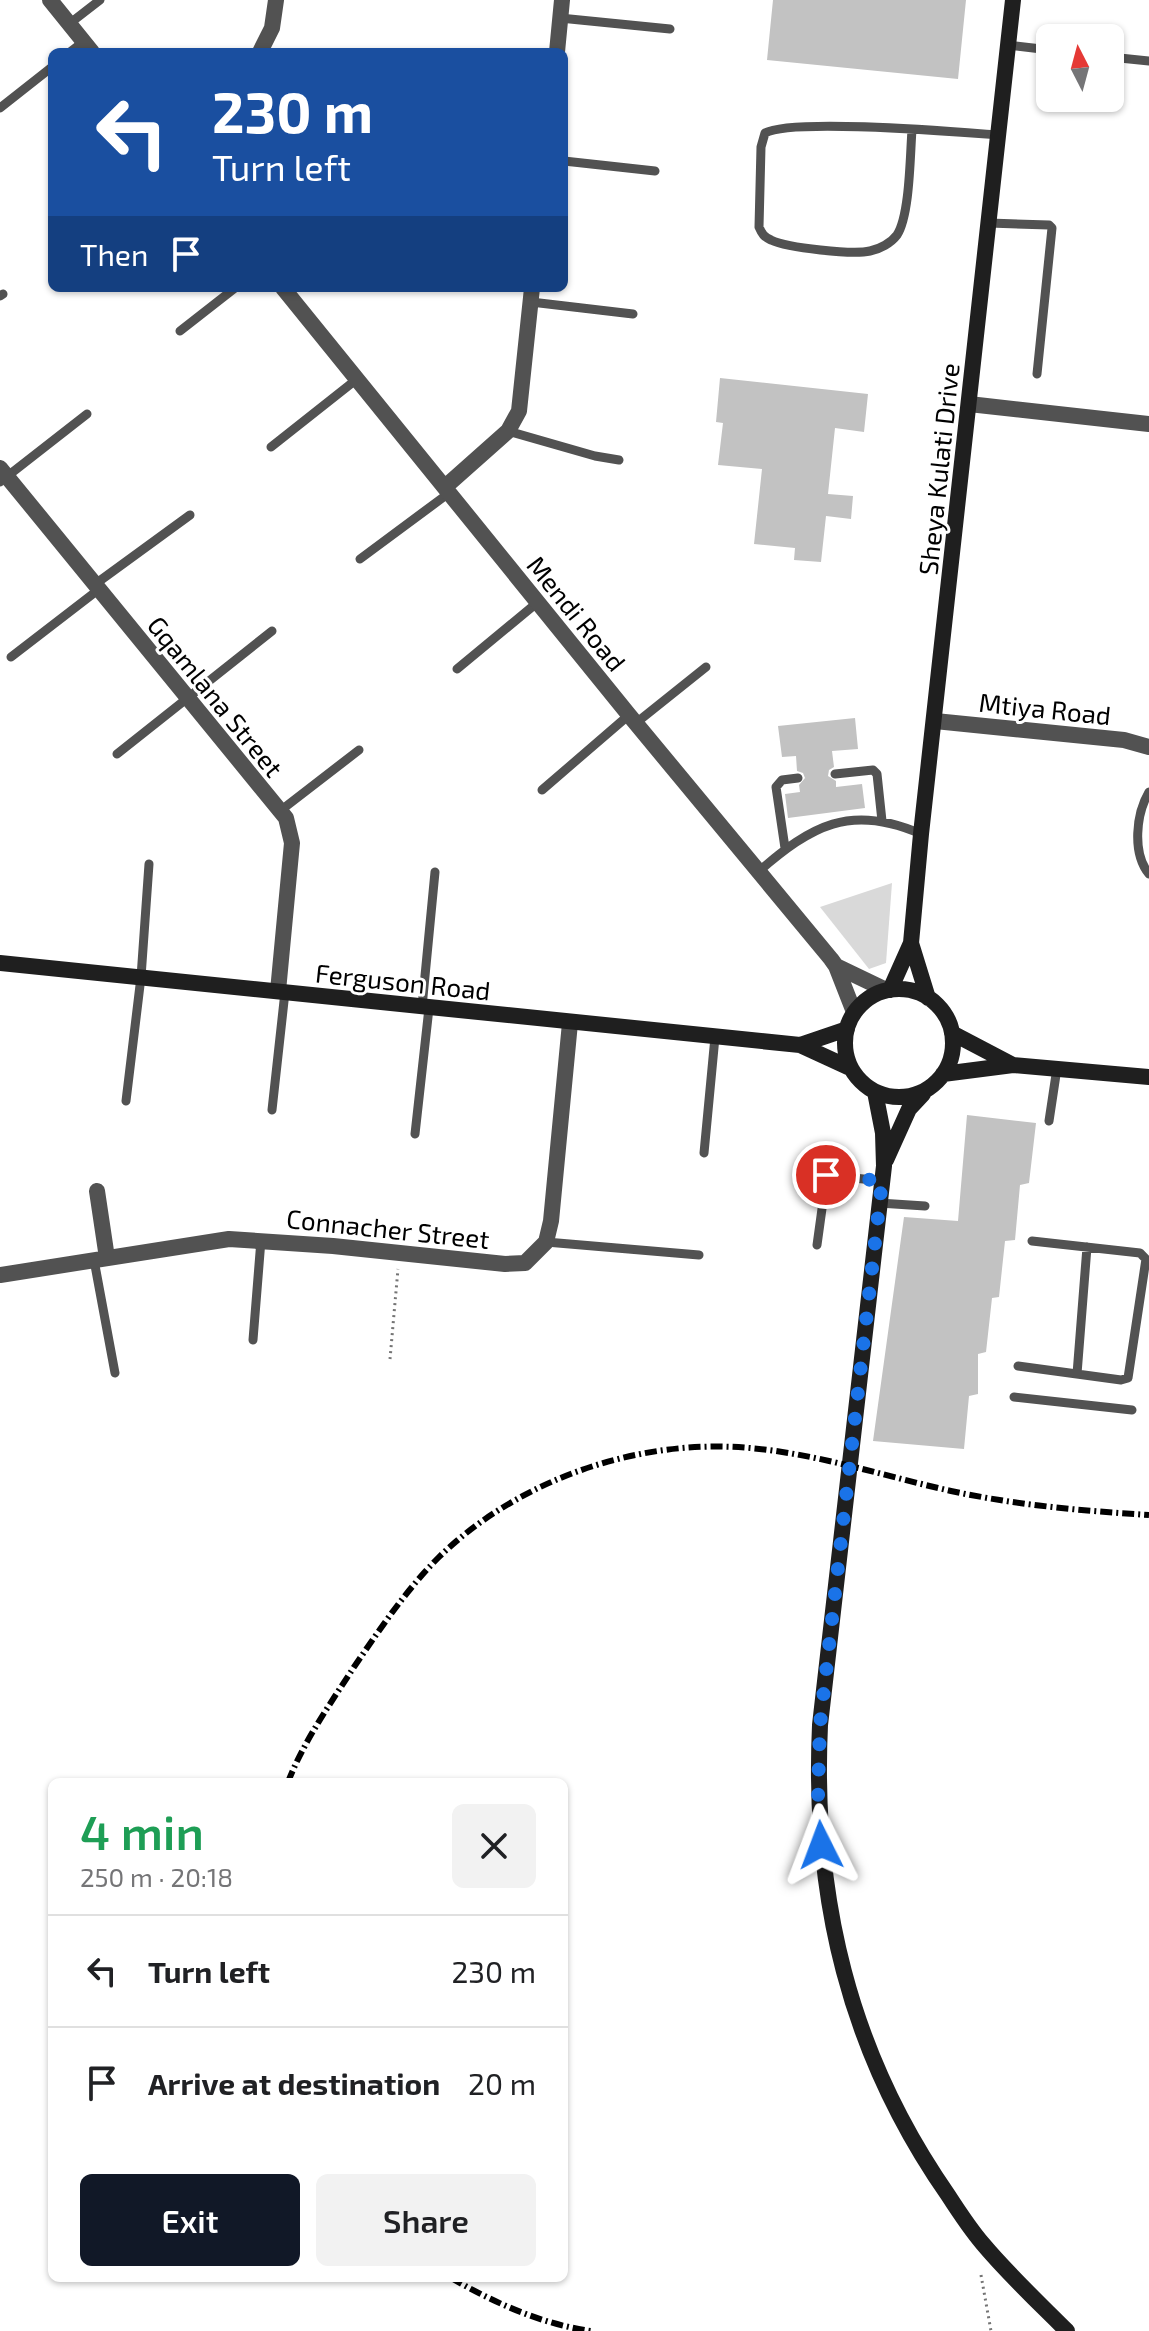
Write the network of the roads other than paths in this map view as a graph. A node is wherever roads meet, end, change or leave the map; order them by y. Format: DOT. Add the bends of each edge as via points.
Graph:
graph roads {
  1 [pos="50,0"];
  2 [pos="100,0"];
  3 [pos="276,0"];
  4 [pos="562,0"];
  5 [pos="1013,0"];
  6 [pos="560,18"];
  7 [pos="69,24"];
  8 [pos="670,29"];
  9 [pos="1008,45"];
  10 [pos="81,48"];
  11 [pos="262,48"];
  12 [pos="557,48"];
  13 [pos="1036,48"];
  14 [pos="1124,58"];
  15 [pos="1149,61"];
  16 [pos="48,70"];
  17 [pos="0,108"];
  18 [pos="912,130"];
  19 [pos="998,135"];
  20 [pos="568,161"];
  21 [pos="655,171"];
  22 [pos="989,223"];
  23 [pos="230,292"];
  24 [pos="286,292"];
  25 [pos="531,295"];
  26 [pos="633,314"];
  27 [pos="180,331"];
  28 [pos="1037,374"];
  29 [pos="357,379"];
  30 [pos="969,404"];
  31 [pos="87,414"];
  32 [pos="1149,424"];
  33 [pos="508,431"];
  34 [pos="271,447"];
  35 [pos="619,460"];
  36 [pos="2,475"];
  37 [pos="447,490"];
  38 [pos="190,515"];
  39 [pos="360,559"];
  40 [pos="96,588"];
  41 [pos="538,602"];
  42 [pos="272,631"];
  43 [pos="11,657"];
  44 [pos="706,667"];
  45 [pos="457,669"];
  46 [pos="187,698"];
  47 [pos="632,719"];
  48 [pos="935,721"];
  49 [pos="1149,747"];
  50 [pos="359,750"];
  51 [pos="117,754"];
  52 [pos="835,774"];
  53 [pos="798,778"];
  54 [pos="542,790"];
  55 [pos="1149,792"];
  56 [pos="280,811"];
  57 [pos="882,821"];
  58 [pos="921,834"];
  59 [pos="785,848"];
  60 [pos="149,864"];
  61 [pos="435,872"];
  62 [pos="758,872"];
  63 [pos="1149,874"];
  64 [pos="911,943"];
  65 [pos="0,963"];
  66 [pos="836,966"];
  67 [pos="141,977"];
  68 [pos="888,990"];
  69 [pos="282,992"];
  70 [pos="928,998"];
  71 [pos="425,1007"];
  72 [pos="854,1012"];
  73 [pos="570,1023"];
  74 [pos="847,1029"];
  75 [pos="952,1033"];
  76 [pos="715,1037"];
  77 [pos="800,1045"];
  78 [pos="1013,1065"];
  79 [pos="850,1068"];
  80 [pos="1057,1068"];
  81 [pos="943,1074"];
  82 [pos="1149,1077"];
  83 [pos="930,1088"];
  84 [pos="875,1092"];
  85 [pos="126,1101"];
  86 [pos="272,1110"];
  87 [pos="1049,1121"];
  88 [pos="415,1134"];
  89 [pos="704,1153"];
  90 [pos="829,1158"];
  91 [pos="883,1173"];
  92 [pos="826,1175"];
  93 [pos="97,1191"];
  94 [pos="879,1203"];
  95 [pos="925,1206"];
  96 [pos="261,1240"];
  97 [pos="1032,1241"];
  98 [pos="546,1242"];
  99 [pos="817,1245"];
  100 [pos="1087,1247"];
  101 [pos="699,1255"];
  102 [pos="100,1259"];
  103 [pos="0,1275"];
  104 [pos="253,1340"];
  105 [pos="1018,1366"];
  106 [pos="115,1373"];
  107 [pos="1077,1374"];
  108 [pos="1014,1397"];
  109 [pos="1132,1410"];
  110 [pos="1067,2331"];
  1 -- 7 [label="street"];
  2 -- 7 [label="lane"];
  3 -- 11 [label="street"];
  4 -- 6 [label="street"];
  5 -- 9 [label="main road, Sheya Kulati Drive"];
  6 -- 8 [label="lane"];
  6 -- 12 [label="street"];
  7 -- 10 [label="street"];
  9 -- 13 [label="lane"];
  9 -- 19 [label="main road, Sheya Kulati Drive"];
  14 -- 15 [label="lane"];
  16 -- 17 [label="lane"];
  18 -- 18 [label="lane" via="813,127 765,133 762,235 806,248 868,252 888,244 905,209"];
  18 -- 19 [label="lane"];
  19 -- 22 [label="main road, Sheya Kulati Drive"];
  20 -- 21 [label="lane"];
  22 -- 28 [label="lane" via="1052,228"];
  22 -- 30 [label="main road, Sheya Kulati Drive"];
  23 -- 27 [label="lane"];
  24 -- 29 [label="street, Mendi Road"];
  25 -- 26 [label="lane"];
  25 -- 33 [label="street" via="519,411"];
  29 -- 34 [label="lane"];
  29 -- 37 [label="street, Mendi Road"];
  30 -- 32 [label="street"];
  30 -- 48 [label="main road, Sheya Kulati Drive"];
  31 -- 36 [label="lane"];
  33 -- 35 [label="lane"];
  33 -- 37 [label="street"];
  36 -- 40 [label="street, Gqamlana Street"];
  37 -- 39 [label="lane"];
  37 -- 41 [label="street, Mendi Road"];
  38 -- 40 [label="lane"];
  40 -- 43 [label="lane"];
  40 -- 46 [label="street, Gqamlana Street"];
  41 -- 45 [label="lane"];
  41 -- 47 [label="street, Mendi Road"];
  42 -- 46 [label="lane"];
  44 -- 47 [label="lane"];
  46 -- 51 [label="lane"];
  46 -- 56 [label="street, Gqamlana Street"];
  47 -- 54 [label="lane"];
  47 -- 62 [label="street, Mendi Road"];
  48 -- 49 [label="street, Mtiya Road"];
  48 -- 58 [label="main road, Sheya Kulati Drive"];
  50 -- 56 [label="lane"];
  52 -- 57 [label="lane" via="877,774"];
  53 -- 59 [label="lane" via="782,780 776,787"];
  55 -- 63 [label="lane" via="1138,843"];
  56 -- 69 [label="street, Gqamlana Street" via="292,843"];
  57 -- 58 [label="lane"];
  57 -- 59 [label="lane" via="833,823"];
  58 -- 64 [label="main road, Sheya Kulati Drive"];
  59 -- 62 [label="lane"];
  60 -- 67 [label="lane"];
  61 -- 71 [label="lane"];
  62 -- 66 [label="street, Mendi Road"];
  64 -- 68 [label="main road, Sheya Kulati Drive"];
  64 -- 70 [label="main road, Sheya Kulati Drive"];
  65 -- 67 [label="main road, Ferguson Road"];
  66 -- 68 [label="street, Mendi Road"];
  66 -- 72 [label="street, Mendi Road"];
  67 -- 69 [label="main road, Ferguson Road"];
  67 -- 85 [label="lane"];
  68 -- 70 [label="main road" via="914,991"];
  68 -- 72 [label="main road"];
  69 -- 71 [label="main road, Ferguson Road"];
  69 -- 86 [label="lane"];
  70 -- 75 [label="main road" via="945,1015"];
  71 -- 73 [label="main road, Ferguson Road"];
  71 -- 88 [label="lane"];
  72 -- 74 [label="main road"];
  73 -- 76 [label="main road, Ferguson Road"];
  73 -- 98 [label="street"];
  74 -- 77 [label="main road, Ferguson Road"];
  74 -- 79 [label="main road"];
  75 -- 78 [label="main road"];
  75 -- 81 [label="main road" via="952,1053"];
  76 -- 77 [label="main road, Ferguson Road"];
  76 -- 89 [label="lane"];
  77 -- 79 [label="main road, Ferguson Road"];
  78 -- 80 [label="main road"];
  78 -- 81 [label="main road"];
  79 -- 84 [label="main road"];
  80 -- 82 [label="main road"];
  80 -- 87 [label="lane"];
  81 -- 83 [label="main road"];
  83 -- 84 [label="main road" via="901,1097"];
  83 -- 91 [label="main road" via="909,1109"];
  84 -- 91 [label="main road"];
  90 -- 92 [label="lane"];
  91 -- 92 [label="lane"];
  91 -- 94 [label="main road"];
  92 -- 99 [label="lane"];
  93 -- 102 [label="street"];
  94 -- 95 [label="lane"];
  94 -- 110 [label="main road" via="820,1725 818,1793 825,1883 854,2008 909,2134 982,2243"];
  96 -- 98 [label="street, Connacher Street" via="505,1264 525,1263"];
  96 -- 102 [label="street, Connacher Street" via="229,1239"];
  96 -- 104 [label="lane"];
  97 -- 100 [label="lane"];
  98 -- 101 [label="lane"];
  100 -- 107 [label="lane"];
  100 -- 107 [label="lane" via="1140,1253 1146,1259 1128,1378"];
  102 -- 103 [label="street, Connacher Street"];
  102 -- 106 [label="lane"];
  105 -- 107 [label="lane"];
  108 -- 109 [label="lane"];
}
